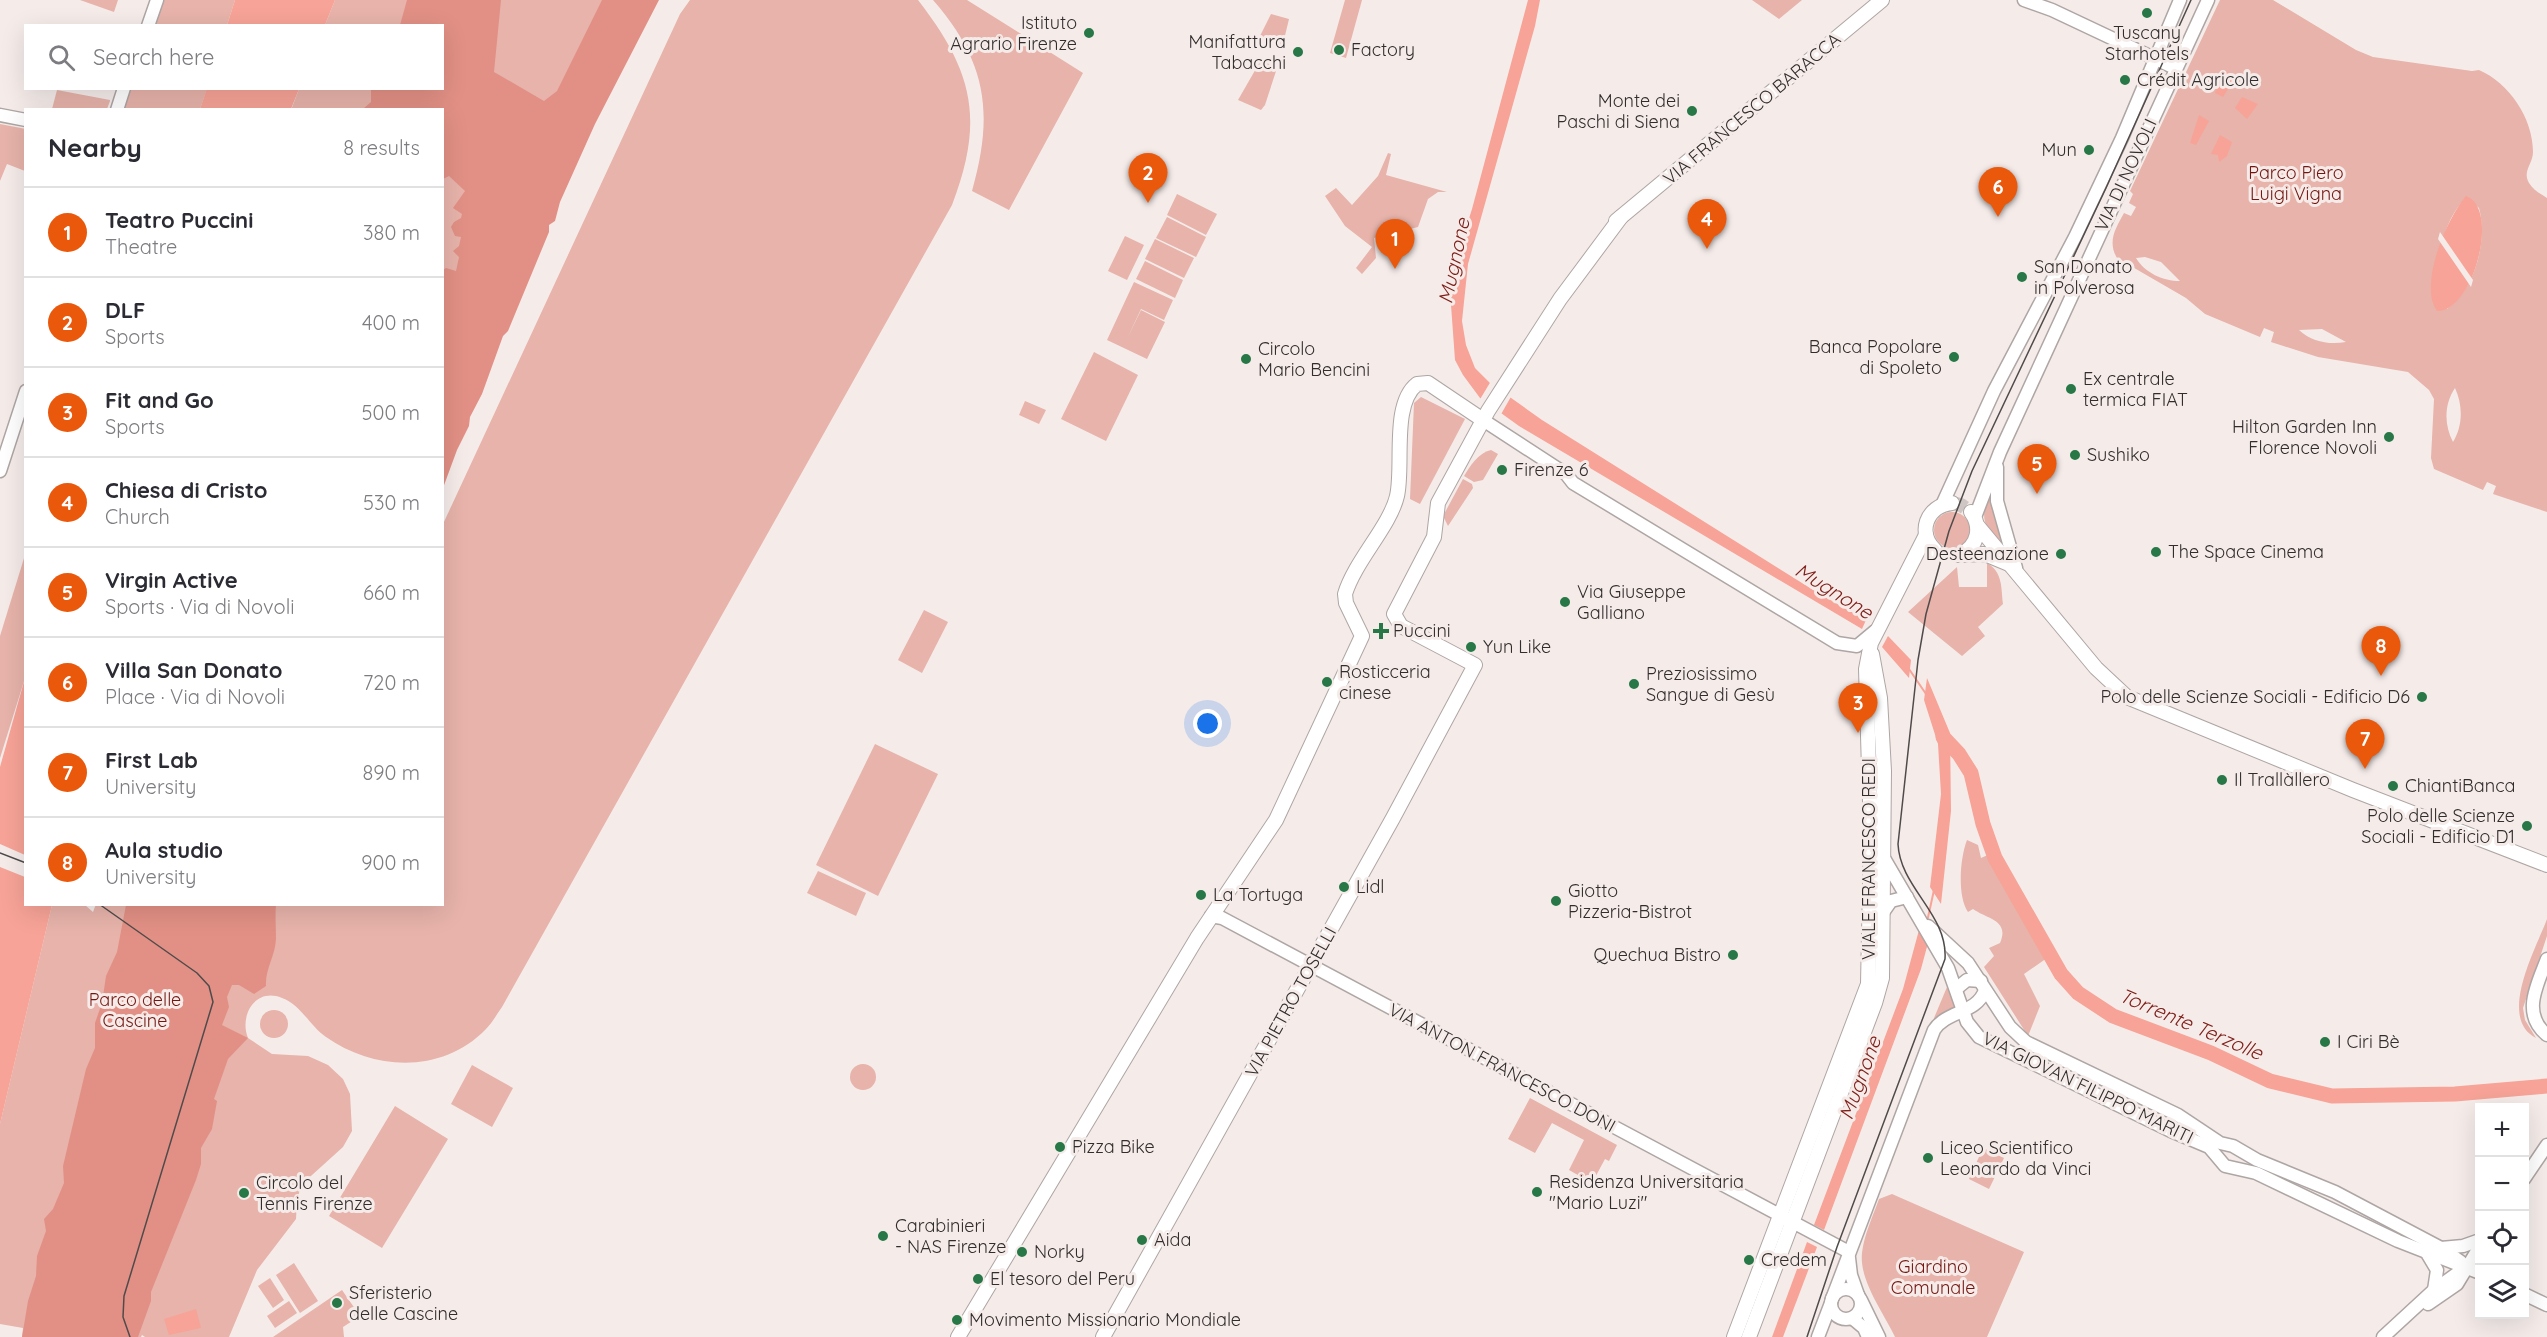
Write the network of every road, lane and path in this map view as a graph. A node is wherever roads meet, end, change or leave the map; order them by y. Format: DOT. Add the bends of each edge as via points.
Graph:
graph roads {
  1 [pos="157,0"];
  2 [pos="1882,0"];
  3 [pos="2024,0"];
  4 [pos="2180,0"];
  5 [pos="2208,0"];
  6 [pos="149,24"];
  7 [pos="2156,59"];
  8 [pos="2175,68"];
  9 [pos="123,90"];
  10 [pos="118,108"];
  11 [pos="0,115"];
  12 [pos="24,120"];
  13 [pos="24,397"];
  14 [pos="1485,416"];
  15 [pos="2000,453"];
  16 [pos="0,471"];
  17 [pos="1947,504"];
  18 [pos="1974,518"];
  19 [pos="1926,536"];
  20 [pos="1913,561"];
  21 [pos="2016,568"];
  22 [pos="1870,641"];
  23 [pos="1476,665"];
  24 [pos="1870,837"];
  25 [pos="1884,859"];
  26 [pos="2547,865"];
  27 [pos="1907,897"];
  28 [pos="1884,911"];
  29 [pos="1211,916"];
  30 [pos="1935,939"];
  31 [pos="2547,959"];
  32 [pos="1311,966"];
  33 [pos="1983,986"];
  34 [pos="1956,989"];
  35 [pos="1964,1011"];
  36 [pos="2547,1035"];
  37 [pos="2547,1145"];
  38 [pos="2235,1148"];
  39 [pos="2220,1160"];
  40 [pos="2234,1166"];
  41 [pos="2529,1172"];
  42 [pos="1780,1216"];
  43 [pos="1793,1224"];
  44 [pos="2475,1242"];
  45 [pos="2441,1248"];
  46 [pos="1849,1252"];
  47 [pos="2475,1254"];
  48 [pos="2428,1255"];
  49 [pos="2466,1267"];
  50 [pos="2475,1271"];
  51 [pos="2434,1290"];
  52 [pos="2529,1296"];
  53 [pos="1859,1297"];
  54 [pos="1831,1301"];
  55 [pos="2547,1305"];
  56 [pos="1852,1318"];
  57 [pos="2407,1318"];
  58 [pos="958,1337"];
  59 [pos="1103,1337"];
  60 [pos="1734,1337"];
  61 [pos="1749,1337"];
  62 [pos="1818,1337"];
  63 [pos="1868,1337"];
  64 [pos="1879,1337"];
  65 [pos="2383,1337"];
  1 -- 6 [label="street"];
  2 -- 14 [label="main road, VIA FRANCESCO BARACCA" via="1621,217 1560,299"];
  3 -- 7 [label="street"];
  4 -- 7 [label="street, VIA DI NOVOLI"];
  5 -- 8 [label="street, VIA DI NOVOLI"];
  7 -- 8 [label="street"];
  7 -- 17 [label="street, VIA DI NOVOLI" via="2097,190 1994,391"];
  8 -- 15 [label="street, VIA DI NOVOLI"];
  9 -- 10 [label="street"];
  11 -- 12 [label="street"];
  13 -- 16 [label="street"];
  14 -- 22 [label="street" via="1574,483 1837,644 1852,647"];
  14 -- 23 [label="main road, VIA FRANCESCO BARACCA" via="1438,503 1434,537 1394,614 1401,626"];
  14 -- 29 [label="main road" via="1428,383 1416,384 1411,389 1402,417 1397,495 1345,594 1362,636 1266,838"];
  15 -- 18 [label="street, VIA DI NOVOLI"];
  15 -- 21 [label="street" via="1996,495"];
  17 -- 19 [label="main road, VIA DI NOVOLI" via="1928,518"];
  18 -- 21 [label="main road" via="1984,536"];
  18 -- 21 [label="main road, VIA DI NOVOLI" via="1975,542 1958,555 1985,554"];
  19 -- 20 [label="main road, VIA DI NOVOLI"];
  19 -- 20 [label="main road" via="1935,551"];
  20 -- 22 [label="main road, VIA DI NOVOLI"];
  21 -- 26 [label="main road" via="2096,668 2133,700"];
  22 -- 24 [label="main road, VIALE FRANCESCO REDI" via="1866,675"];
  22 -- 25 [label="main road, VIALE FRANCESCO REDI" via="1881,709"];
  23 -- 32 [label="main road, VIA PIETRO TOSELLI"];
  24 -- 25 [label="street, VIA GIOVAN FILIPPO MARITI"];
  24 -- 42 [label="main road, VIALE FRANCESCO REDI" via="1868,984"];
  25 -- 27 [label="street, VIA GIOVAN FILIPPO MARITI"];
  25 -- 28 [label="main road, VIALE FRANCESCO REDI"];
  27 -- 28 [label="street" via="1890,901"];
  27 -- 30 [label="street, VIA GIOVAN FILIPPO MARITI"];
  28 -- 43 [label="main road, VIALE FRANCESCO REDI" via="1879,989"];
  29 -- 32 [label="street, VIA ANTON FRANCESCO DONI" via="1222,918"];
  29 -- 58 [label="main road"];
  30 -- 33 [label="street, VIA GIOVAN FILIPPO MARITI" via="1968,963"];
  30 -- 34 [label="street, VIA GIOVAN FILIPPO MARITI"];
  31 -- 36 [label="street" via="2532,1006 2537,1025"];
  32 -- 42 [label="street, VIA ANTON FRANCESCO DONI"];
  32 -- 59 [label="main road, VIA PIETRO TOSELLI"];
  33 -- 34 [label="street" via="1967,980"];
  33 -- 35 [label="street, VIA GIOVAN FILIPPO MARITI" via="1977,1003"];
  33 -- 38 [label="street, VIA GIOVAN FILIPPO MARITI" via="2010,1027 2026,1042 2178,1115 2215,1140"];
  34 -- 35 [label="street, VIA GIOVAN FILIPPO MARITI"];
  35 -- 39 [label="street, VIA GIOVAN FILIPPO MARITI" via="1979,1037 2200,1142"];
  35 -- 46 [label="street" via="1944,1019 1934,1030"];
  37 -- 41 [label="street"];
  38 -- 39 [label="street" via="2223,1149"];
  38 -- 40 [label="street" via="2240,1160"];
  38 -- 45 [label="street, VIA GIOVAN FILIPPO MARITI" via="2335,1192"];
  39 -- 40 [label="street, VIA GIOVAN FILIPPO MARITI" via="2225,1166"];
  40 -- 48 [label="street, VIA GIOVAN FILIPPO MARITI"];
  42 -- 43 [label="street, VIA ANTON FRANCESCO DONI"];
  42 -- 60 [label="main road, VIALE FRANCESCO REDI"];
  43 -- 46 [label="street, VIA ANTON FRANCESCO DONI"];
  43 -- 61 [label="main road, VIALE FRANCESCO REDI"];
  44 -- 45 [label="street"];
  45 -- 49 [label="street, VIA GIOVAN FILIPPO MARITI"];
  46 -- 53 [label="street" via="1850,1271"];
  46 -- 54 [label="street"];
  47 -- 49 [label="street"];
  48 -- 49 [label="street, VIA GIOVAN FILIPPO MARITI"];
  48 -- 51 [label="street" via="2437,1270"];
  49 -- 50 [label="street, VIA GIOVAN FILIPPO MARITI"];
  49 -- 51 [label="street"];
  49 -- 57 [label="street" via="2450,1289"];
  51 -- 57 [label="street"];
  52 -- 55 [label="street"];
  53 -- 54 [label="street" via="1843,1289"];
  53 -- 56 [label="street" via="1860,1309"];
  53 -- 64 [label="street"];
  54 -- 56 [label="street" via="1836,1316"];
  54 -- 62 [label="street"];
  56 -- 63 [label="street"];
  57 -- 65 [label="street"];
}
